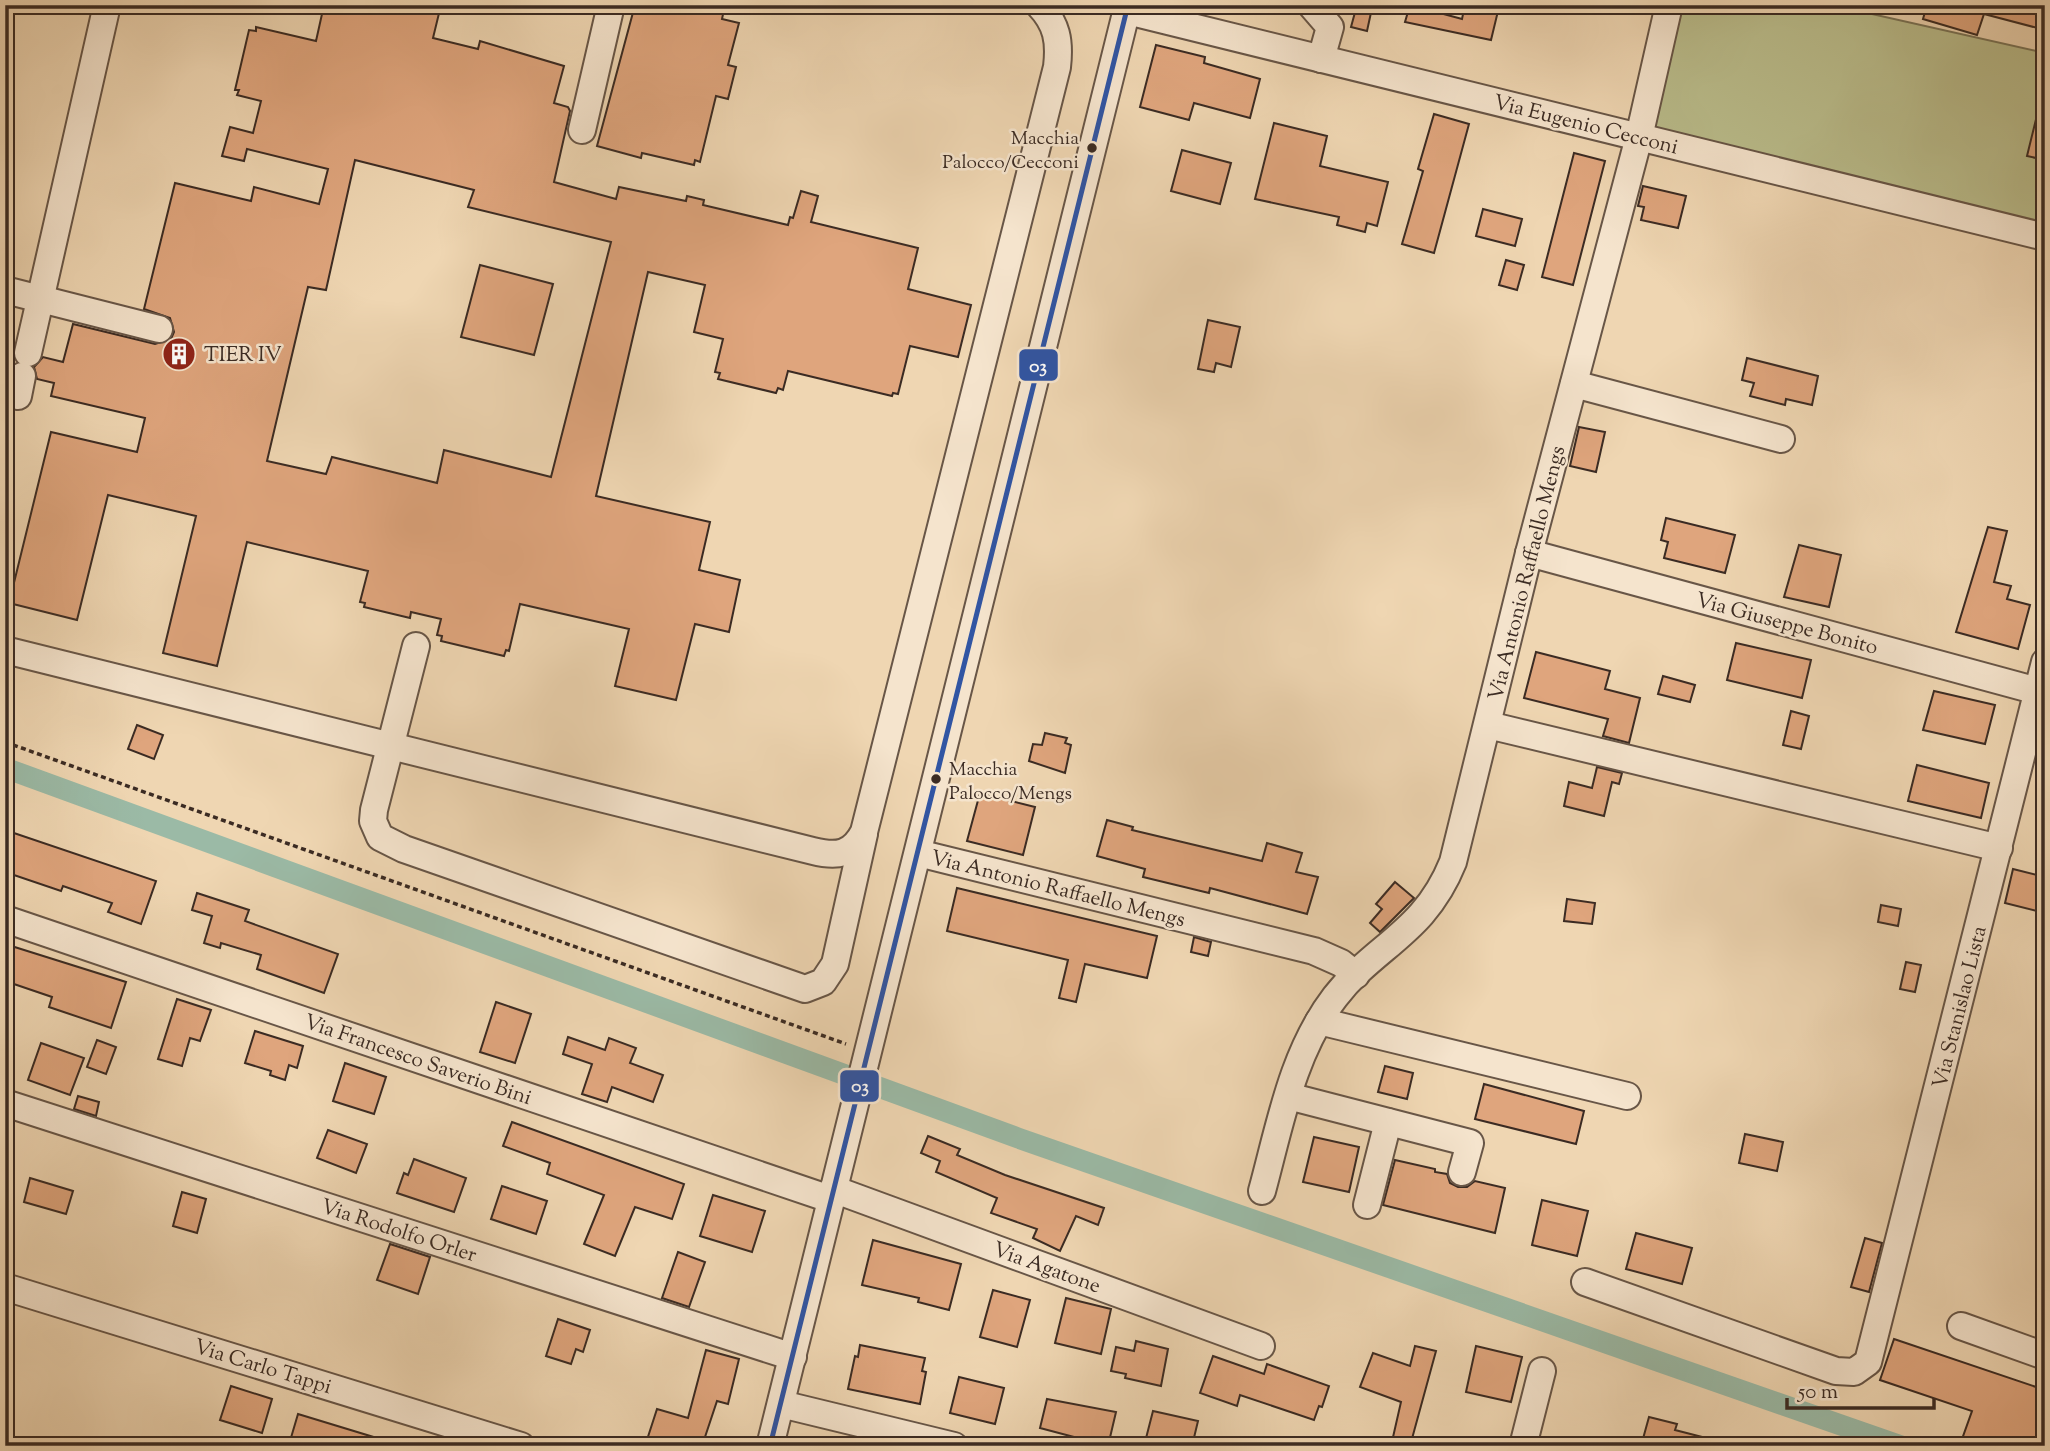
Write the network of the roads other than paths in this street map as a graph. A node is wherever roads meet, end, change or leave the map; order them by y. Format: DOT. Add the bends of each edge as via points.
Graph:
graph roads {
  1 [pos="107,5"];
  2 [pos="611,5"];
  3 [pos="1039,5"];
  4 [pos="1311,5"];
  5 [pos="1669,5"];
  6 [pos="1127,8"];
  7 [pos="1321,59"];
  8 [pos="582,130"];
  9 [pos="1639,137"];
  10 [pos="2045,237"];
  11 [pos="5,290"];
  12 [pos="40,299"];
  13 [pos="159,329"];
  14 [pos="23,375"];
  15 [pos="1574,384"];
  16 [pos="1780,439"];
  17 [pos="1529,553"];
  18 [pos="416,646"];
  19 [pos="5,650"];
  20 [pos="2045,663"];
  21 [pos="2041,693"];
  22 [pos="1488,725"];
  23 [pos="390,746"];
  24 [pos="864,832"];
  25 [pos="1998,848"];
  26 [pos="918,853"];
  27 [pos="5,919"];
  28 [pos="1356,975"];
  29 [pos="1319,1021"];
  30 [pos="1288,1096"];
  31 [pos="1627,1096"];
  32 [pos="5,1103"];
  33 [pos="1381,1120"];
  34 [pos="1462,1172"];
  35 [pos="1262,1191"];
  36 [pos="831,1194"];
  37 [pos="1361,1201"];
  38 [pos="1586,1282"];
  39 [pos="5,1287"];
  40 [pos="1961,1326"];
  41 [pos="1261,1346"];
  42 [pos="2045,1356"];
  43 [pos="793,1357"];
  44 [pos="1542,1371"];
  45 [pos="781,1404"];
  46 [pos="522,1446"];
  47 [pos="770,1446"];
  48 [pos="954,1446"];
  49 [pos="1523,1446"];
  1 -- 12 [label="street"];
  2 -- 8 [label="street"];
  3 -- 24 [label="street" via="1056,29 1060,46 1057,67"];
  4 -- 7 [label="street" via="1330,27"];
  5 -- 9 [label="street, Via Antonio Raffaello Mengs"];
  6 -- 7 [label="street, Via Eugenio Cecconi"];
  6 -- 26 [label="street"];
  7 -- 9 [label="street, Via Eugenio Cecconi"];
  9 -- 10 [label="street, Via Eugenio Cecconi"];
  9 -- 15 [label="street, Via Antonio Raffaello Mengs"];
  11 -- 12 [label="street"];
  12 -- 13 [label="street"];
  12 -- 14 [label="street"];
  15 -- 16 [label="street"];
  15 -- 17 [label="street, Via Antonio Raffaello Mengs"];
  17 -- 21 [label="street, Via Giuseppe Bonito"];
  17 -- 22 [label="street, Via Antonio Raffaello Mengs"];
  18 -- 23 [label="street"];
  19 -- 23 [label="street"];
  20 -- 21 [label="street, Via Stanislao Lista"];
  21 -- 25 [label="street, Via Stanislao Lista"];
  22 -- 25 [label="street"];
  22 -- 28 [label="street, Via Antonio Raffaello Mengs" via="1456,853 1444,883 1410,929"];
  23 -- 24 [label="street" via="828,855 846,852"];
  23 -- 24 [label="street" via="374,810 376,830 386,841 799,988 817,986 832,971"];
  25 -- 38 [label="street, Via Stanislao Lista" via="1868,1362 1854,1372 1836,1371"];
  26 -- 28 [label="street, Via Antonio Raffaello Mengs" via="1320,953"];
  26 -- 36 [label="street"];
  27 -- 36 [label="street, Via Francesco Saverio Bini"];
  28 -- 29 [label="street, Via Antonio Raffaello Mengs"];
  29 -- 30 [label="street, Via Antonio Raffaello Mengs"];
  29 -- 31 [label="street"];
  30 -- 33 [label="street"];
  30 -- 35 [label="street, Via Antonio Raffaello Mengs"];
  32 -- 43 [label="street, Via Rodolfo Orler"];
  33 -- 34 [label="street" via="1470,1143"];
  33 -- 37 [label="street"];
  36 -- 41 [label="street, Via Agatone"];
  36 -- 43 [label="street"];
  39 -- 46 [label="street, Via Carlo Tappi"];
  40 -- 42 [label="street"];
  43 -- 45 [label="street"];
  44 -- 49 [label="street"];
  45 -- 47 [label="street"];
  45 -- 48 [label="street"];
}
